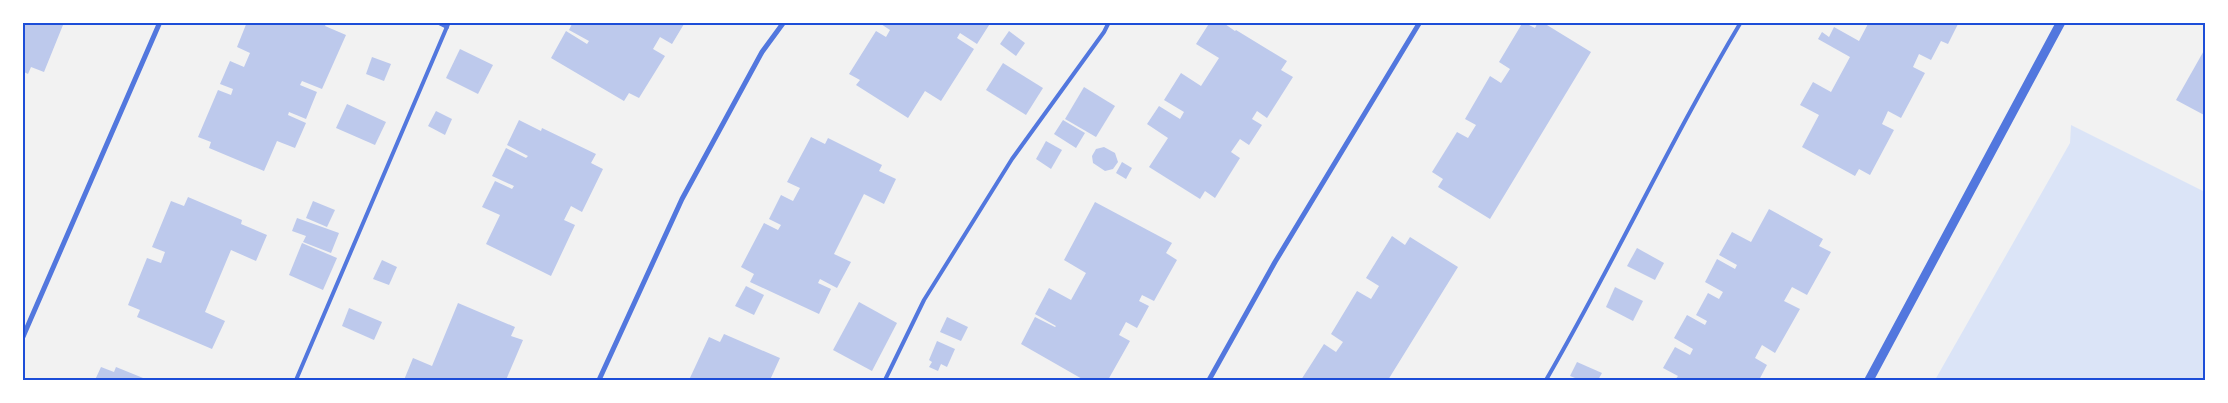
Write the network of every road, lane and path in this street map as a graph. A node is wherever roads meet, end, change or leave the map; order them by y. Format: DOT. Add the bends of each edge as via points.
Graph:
graph roads {
  1 [pos="160,22"];
  2 [pos="437,22"];
  3 [pos="784,22"];
  4 [pos="1109,22"];
  5 [pos="1420,22"];
  6 [pos="1741,22"];
  7 [pos="2060,22"];
  8 [pos="448,25"];
  9 [pos="22,339"];
  10 [pos="296,380"];
  11 [pos="600,380"];
  12 [pos="885,380"];
  13 [pos="1209,380"];
  14 [pos="1546,380"];
  15 [pos="1869,380"];
  1 -- 9 [label="street"];
  2 -- 8 [label="lane"];
  3 -- 11 [label="street" via="762,52 682,199"];
  4 -- 12 [label="lane" via="1012,159 924,300"];
  5 -- 13 [label="street" via="1275,262"];
  6 -- 14 [label="lane"];
  7 -- 15 [label="street"];
  8 -- 10 [label="lane"];
}
